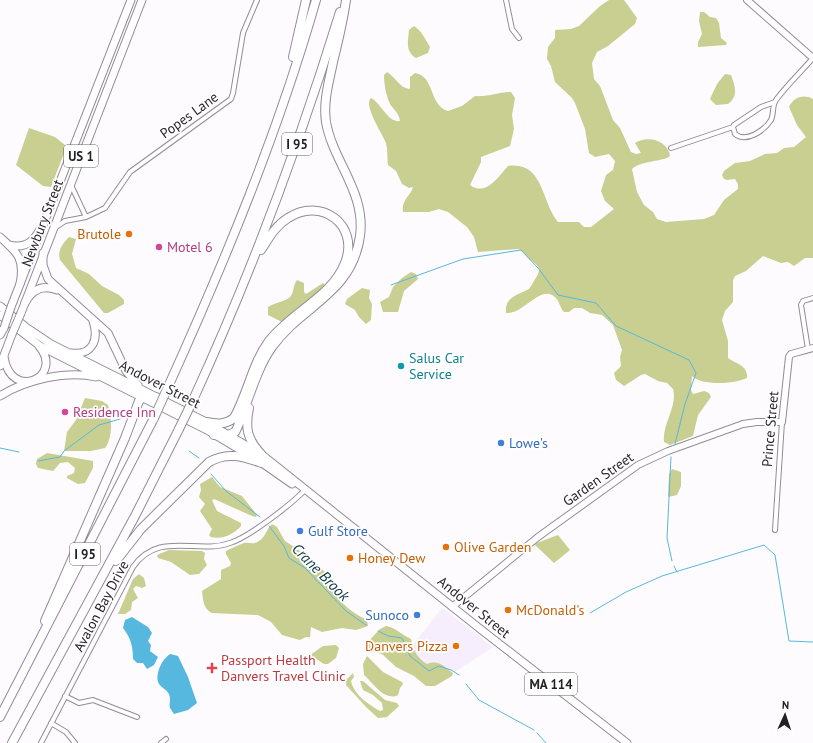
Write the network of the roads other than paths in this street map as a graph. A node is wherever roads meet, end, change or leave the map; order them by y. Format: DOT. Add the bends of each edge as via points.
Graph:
graph roads {
  1 [pos="131,0"];
  2 [pos="142,0"];
  3 [pos="257,0"];
  4 [pos="306,0"];
  5 [pos="316,0"];
  6 [pos="345,0"];
  7 [pos="506,0"];
  8 [pos="747,0"];
  9 [pos="519,38"];
  10 [pos="813,58"];
  11 [pos="775,102"];
  12 [pos="281,107"];
  13 [pos="733,127"];
  14 [pos="671,148"];
  15 [pos="71,184"];
  16 [pos="86,217"];
  17 [pos="45,221"];
  18 [pos="51,234"];
  19 [pos="0,237"];
  20 [pos="10,245"];
  21 [pos="44,253"];
  22 [pos="20,284"];
  23 [pos="243,285"];
  24 [pos="59,290"];
  25 [pos="813,298"];
  26 [pos="25,303"];
  27 [pos="0,306"];
  28 [pos="0,315"];
  29 [pos="93,321"];
  30 [pos="0,336"];
  31 [pos="31,340"];
  32 [pos="810,349"];
  33 [pos="66,352"];
  34 [pos="4,356"];
  35 [pos="0,366"];
  36 [pos="112,382"];
  37 [pos="252,391"];
  38 [pos="145,395"];
  39 [pos="0,396"];
  40 [pos="160,398"];
  41 [pos="206,422"];
  42 [pos="782,422"];
  43 [pos="214,435"];
  44 [pos="230,435"];
  45 [pos="261,454"];
  46 [pos="262,463"];
  47 [pos="304,491"];
  48 [pos="775,530"];
  49 [pos="99,582"];
  50 [pos="452,607"];
  51 [pos="14,689"];
  52 [pos="65,696"];
  53 [pos="137,717"];
  54 [pos="0,718"];
  55 [pos="51,723"];
  56 [pos="166,739"];
  57 [pos="12,743"];
  58 [pos="41,743"];
  59 [pos="75,743"];
  60 [pos="161,743"];
  61 [pos="627,743"];
  1 -- 17 [label="main road, Newbury Street / US 1"];
  2 -- 15 [label="main road, Newbury Street / US 1"];
  3 -- 16 [label="street, Popes Lane" via="246,23 234,93 230,99 138,165 122,182 108,206"];
  4 -- 12 [label="highway"];
  5 -- 12 [label="highway, I 95"];
  6 -- 23 [label="highway, I 95" via="303,127"];
  6 -- 37 [label="highway" via="326,94 325,113 330,138 358,200 361,220 358,245 349,270 338,286 272,346"];
  7 -- 9 [label="street" via="512,29"];
  8 -- 10 [label="main road"];
  10 -- 11 [label="street"];
  11 -- 13 [label="street" via="761,107"];
  11 -- 13 [label="street" via="770,121 756,133 743,138 735,134"];
  12 -- 51 [label="highway, I 95, bridge" via="239,224 154,418"];
  13 -- 14 [label="street"];
  15 -- 16 [label="street"];
  15 -- 18 [label="main road, Newbury Street / US 1"];
  16 -- 18 [label="street, Popes Lane" via="65,220"];
  17 -- 20 [label="main road" via="28,245"];
  17 -- 22 [label="main road, Newbury Street / US 1"];
  18 -- 21 [label="main road, Newbury Street / US 1"];
  19 -- 20 [label="main road"];
  20 -- 22 [label="main road" via="22,264"];
  21 -- 24 [label="main road" via="45,275"];
  21 -- 26 [label="main road, Newbury Street / US 1"];
  22 -- 30 [label="main road, Newbury Street / US 1, bridge"];
  23 -- 41 [label="highway" via="273,232 289,217 305,211 322,211 337,219 345,229 349,243 348,251 345,264 337,277 268,342 256,363 234,418 220,424"];
  23 -- 49 [label="highway, I 95, bridge" via="179,429"];
  24 -- 26 [label="main road" via="38,288"];
  24 -- 29 [label="main road"];
  25 -- 32 [label="street" via="803,301 802,306"];
  26 -- 34 [label="main road, Newbury Street / US 1, bridge"];
  27 -- 33 [label="main road, Andover Street / MA 114" via="36,334"];
  28 -- 31 [label="main road, Andover Street / MA 114"];
  29 -- 33 [label="main road" via="96,337 92,347 79,353"];
  29 -- 38 [label="main road" via="111,337 129,376"];
  31 -- 34 [label="main road" via="42,350 46,359 45,369 39,378 26,382 16,380 7,371"];
  31 -- 36 [label="main road, Andover Street / MA 114"];
  32 -- 42 [label="main road, Prince Street" via="791,354 789,357"];
  33 -- 38 [label="main road, Andover Street / MA 114"];
  34 -- 35 [label="main road, Newbury Street / US 1"];
  36 -- 38 [label="main road, Andover Street / MA 114"];
  36 -- 39 [label="main road" via="87,375 61,375 19,386"];
  37 -- 44 [label="highway" via="237,430"];
  37 -- 45 [label="highway" via="246,429 252,443"];
  38 -- 40 [label="highway"];
  38 -- 43 [label="main road, Andover Street / MA 114"];
  38 -- 51 [label="highway"];
  40 -- 41 [label="main road, Andover Street / MA 114"];
  41 -- 44 [label="main road, Andover Street / MA 114"];
  42 -- 48 [label="street, Prince Street"];
  42 -- 50 [label="main road, Garden Street" via="743,424 638,464 538,537"];
  43 -- 44 [label="highway"];
  43 -- 46 [label="main road, Andover Street / MA 114"];
  44 -- 45 [label="main road, Andover Street / MA 114"];
  45 -- 47 [label="main road, Andover Street / MA 114"];
  46 -- 47 [label="main road, Andover Street / MA 114"];
  46 -- 49 [label="highway" via="231,455 209,462 140,530"];
  47 -- 50 [label="main road, Andover Street / MA 114"];
  47 -- 52 [label="street, Avalon Bay Drive" via="233,542 218,546 163,546 143,555 134,567"];
  49 -- 57 [label="highway, I 95"];
  50 -- 61 [label="main road, Andover Street / MA 114"];
  51 -- 54 [label="highway, I 95"];
  52 -- 53 [label="street" via="79,703 92,700"];
  52 -- 55 [label="street, Avalon Bay Drive"];
  55 -- 58 [label="street, Avalon Bay Drive"];
  55 -- 59 [label="street" via="66,732"];
  56 -- 60 [label="street"];
}
